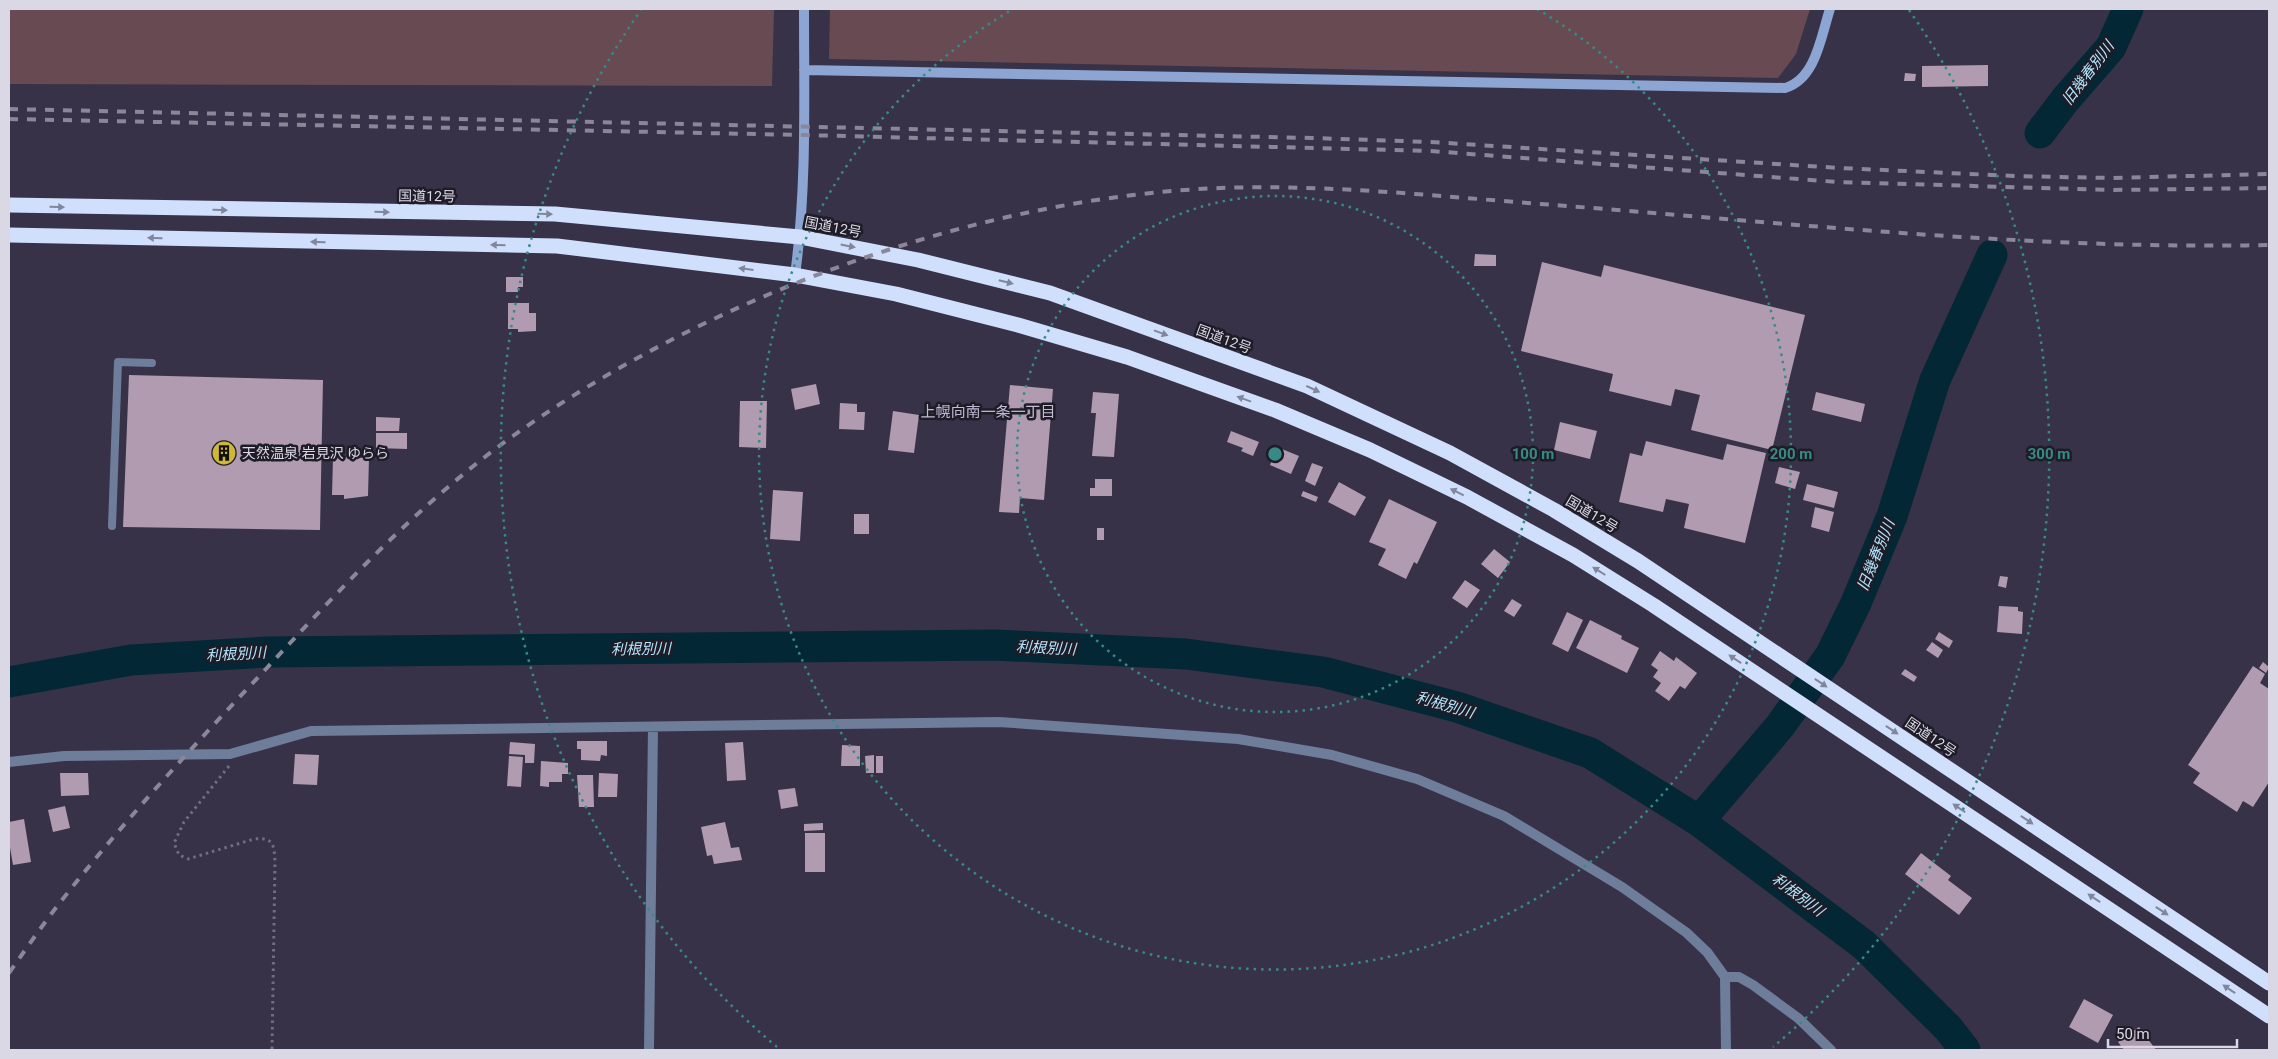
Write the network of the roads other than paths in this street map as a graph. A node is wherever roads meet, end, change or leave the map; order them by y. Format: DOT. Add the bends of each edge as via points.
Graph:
graph roads {
  1 [pos="804,9"];
  2 [pos="1830,9"];
  3 [pos="804,70"];
  4 [pos="9,206"];
  5 [pos="9,235"];
  6 [pos="800,237"];
  7 [pos="794,275"];
  8 [pos="152,363"];
  9 [pos="112,526"];
  10 [pos="653,727"];
  11 [pos="9,762"];
  12 [pos="1725,977"];
  13 [pos="2269,983"];
  14 [pos="2269,1016"];
  15 [pos="649,1050"];
  16 [pos="1726,1050"];
  17 [pos="1831,1050"];
  1 -- 3 [label="street"];
  2 -- 3 [label="street" via="1812,64 1796,85 1785,88"];
  3 -- 6 [label="street"];
  4 -- 6 [label="highway, 国道12号, one-way" via="555,214"];
  7 -- 5 [label="highway, one-way" via="556,246"];
  6 -- 7 [label="street"];
  6 -- 13 [label="highway, 国道12号, one-way" via="918,260 1050,293 1307,386 1450,453 1638,561"];
  14 -- 7 [label="highway, one-way" via="1653,604 1565,550 1467,497 1370,450 1283,414 1127,357 896,294"];
  8 -- 9 [label="lane" via="118,362"];
  10 -- 11 [label="street" via="311,732 230,754 64,756"];
  10 -- 12 [label="street" via="999,722 1238,739 1332,755 1417,779 1504,816 1622,887 1687,933 1707,952"];
  10 -- 15 [label="street"];
  12 -- 16 [label="street"];
  12 -- 17 [label="street" via="1739,977 1752,984 1798,1018"];
}
